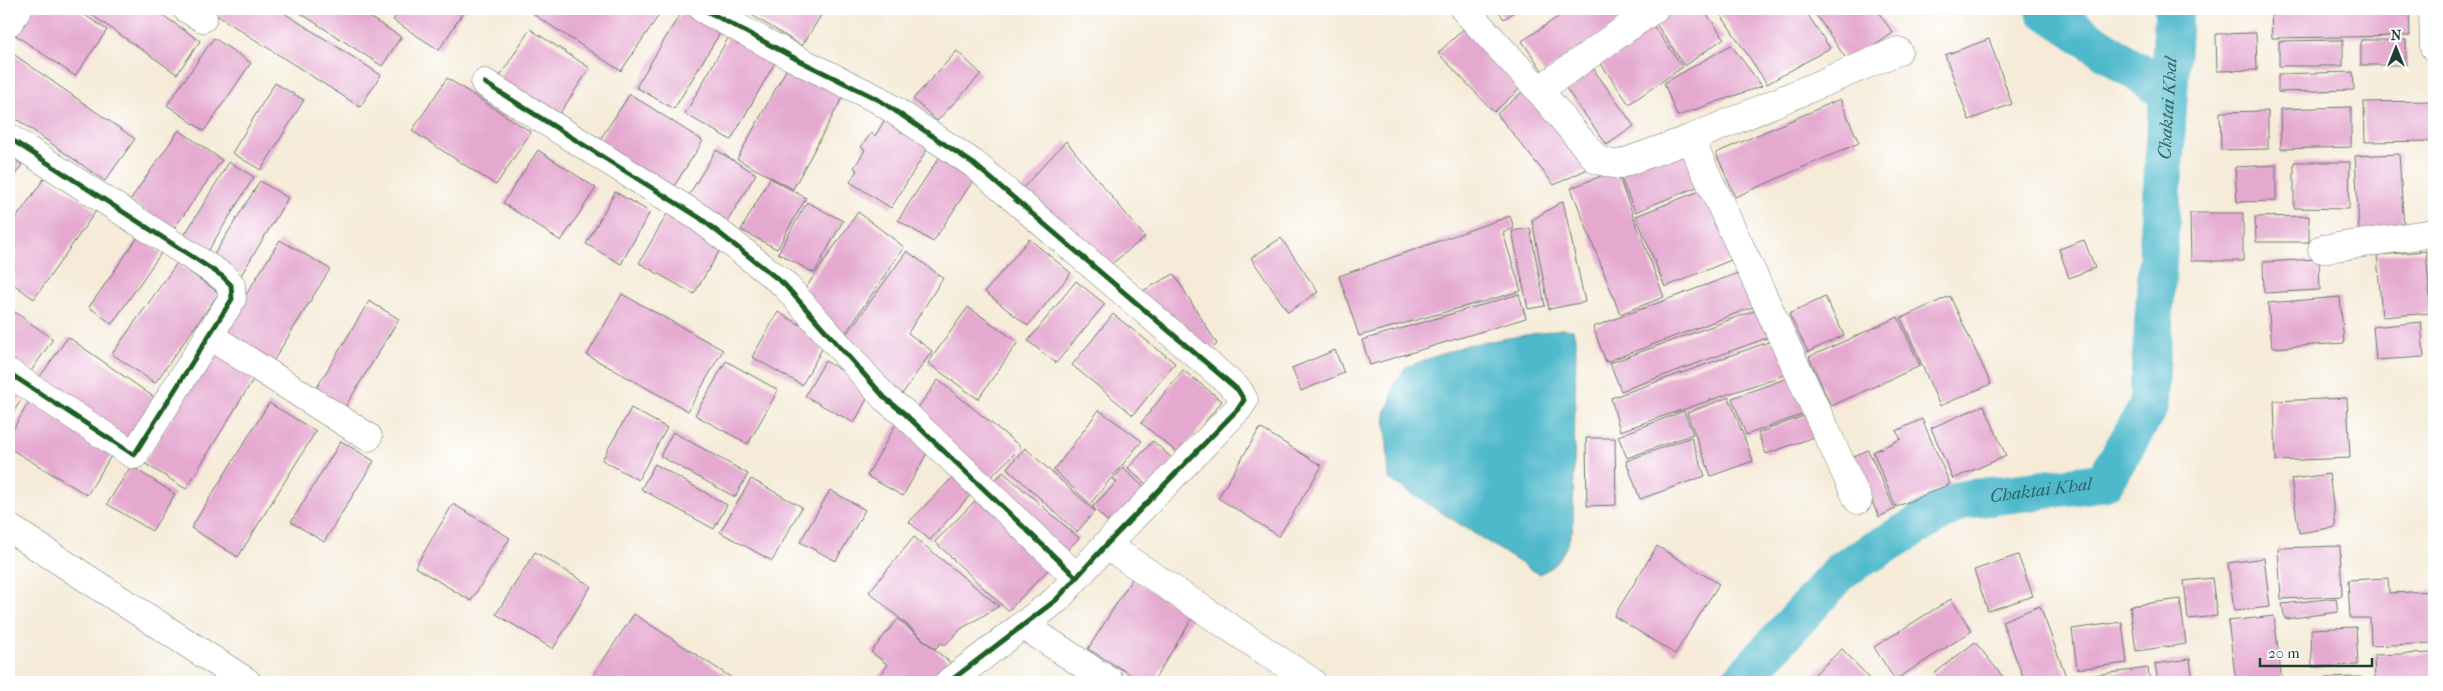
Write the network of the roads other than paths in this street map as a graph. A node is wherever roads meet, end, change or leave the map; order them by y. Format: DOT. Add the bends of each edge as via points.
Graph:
graph roads {
  1 [pos="18,9"];
  2 [pos="703,9"];
  3 [pos="1464,9"];
  4 [pos="1654,9"];
  5 [pos="2433,9"];
  6 [pos="9,22"];
  7 [pos="2434,47"];
  8 [pos="1898,51"];
  9 [pos="485,83"];
  10 [pos="1539,90"];
  11 [pos="9,138"];
  12 [pos="1690,139"];
  13 [pos="2434,233"];
  14 [pos="2322,250"];
  15 [pos="208,335"];
  16 [pos="9,373"];
  17 [pos="368,437"];
  18 [pos="1858,500"];
  19 [pos="9,528"];
  20 [pos="1106,545"];
  21 [pos="1076,577"];
  22 [pos="1023,625"];
  23 [pos="247,682"];
  24 [pos="949,682"];
  25 [pos="1110,682"];
  26 [pos="1312,682"];
  1 -- 6 [label="street"];
  2 -- 20 [label="street" via="879,100 974,164 1238,390 1244,400 1238,409"];
  3 -- 10 [label="street"];
  4 -- 10 [label="street"];
  5 -- 7 [label="street"];
  8 -- 12 [label="street"];
  9 -- 21 [label="street" via="700,218 784,284 885,398"];
  10 -- 12 [label="street" via="1597,160 1617,165"];
  11 -- 15 [label="street" via="222,276 231,285 232,299"];
  12 -- 18 [label="street"];
  13 -- 14 [label="street"];
  15 -- 16 [label="street" via="134,455"];
  15 -- 17 [label="street"];
  19 -- 23 [label="street"];
  20 -- 21 [label="street"];
  20 -- 26 [label="street"];
  21 -- 22 [label="street" via="1056,600"];
  22 -- 24 [label="street"];
  22 -- 25 [label="street"];
}
